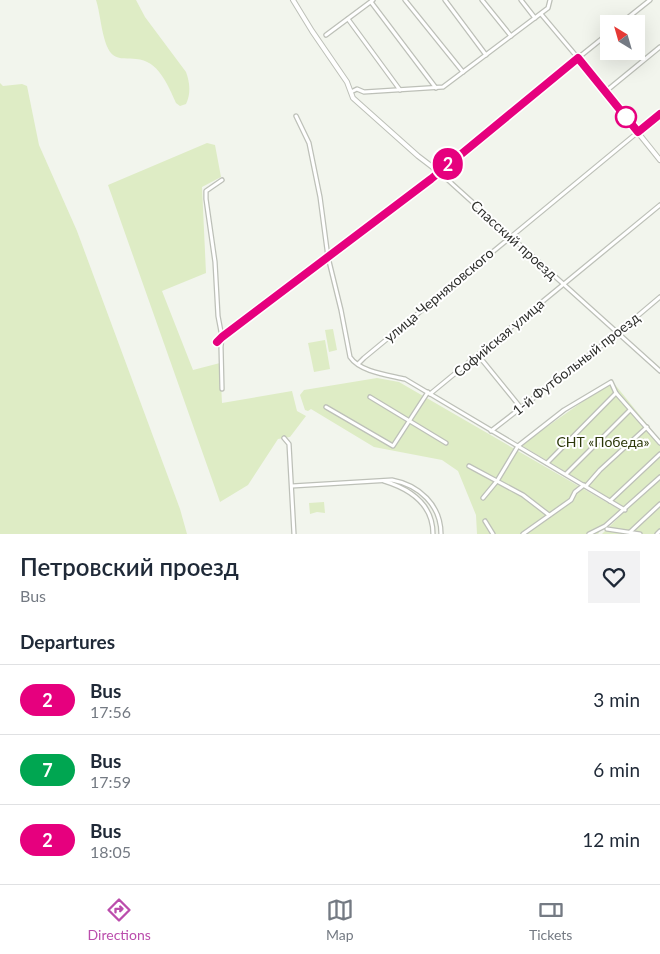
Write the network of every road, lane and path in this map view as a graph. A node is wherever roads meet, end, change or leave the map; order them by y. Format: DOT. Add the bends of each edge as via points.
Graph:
graph roads {
  1 [pos="293,0"];
  2 [pos="405,0"];
  3 [pos="445,0"];
  4 [pos="482,0"];
  5 [pos="521,0"];
  6 [pos="550,0"];
  7 [pos="650,0"];
  8 [pos="372,1"];
  9 [pos="541,14"];
  10 [pos="631,15"];
  11 [pos="348,18"];
  12 [pos="535,18"];
  13 [pos="326,35"];
  14 [pos="511,36"];
  15 [pos="600,40"];
  16 [pos="660,46"];
  17 [pos="486,55"];
  18 [pos="578,58"];
  19 [pos="463,72"];
  20 [pos="436,88"];
  21 [pos="400,90"];
  22 [pos="351,92"];
  23 [pos="605,92"];
  24 [pos="660,114"];
  25 [pos="296,116"];
  26 [pos="638,132"];
  27 [pos="660,160"];
  28 [pos="439,172"];
  29 [pos="222,180"];
  30 [pos="660,205"];
  31 [pos="510,236"];
  32 [pos="328,257"];
  33 [pos="563,283"];
  34 [pos="660,297"];
  35 [pos="618,333"];
  36 [pos="222,337"];
  37 [pos="217,342"];
  38 [pos="478,355"];
  39 [pos="358,364"];
  40 [pos="660,371"];
  41 [pos="222,389"];
  42 [pos="429,393"];
  43 [pos="616,393"];
  44 [pos="370,397"];
  45 [pos="326,407"];
  46 [pos="521,408"];
  47 [pos="630,410"];
  48 [pos="410,420"];
  49 [pos="647,427"];
  50 [pos="491,431"];
  51 [pos="284,438"];
  52 [pos="660,442"];
  53 [pos="446,443"];
  54 [pos="518,446"];
  55 [pos="660,454"];
  56 [pos="547,463"];
  57 [pos="469,466"];
  58 [pos="566,474"];
  59 [pos="660,477"];
  60 [pos="496,480"];
  61 [pos="381,481"];
  62 [pos="585,485"];
  63 [pos="292,486"];
  64 [pos="483,498"];
  65 [pos="610,501"];
  66 [pos="660,504"];
  67 [pos="624,510"];
  68 [pos="549,516"];
  69 [pos="485,521"];
  70 [pos="606,527"];
  71 [pos="660,531"];
  72 [pos="630,532"];
  73 [pos="294,534"];
  74 [pos="433,534"];
  75 [pos="441,534"];
  76 [pos="493,534"];
  77 [pos="523,534"];
  78 [pos="589,534"];
  79 [pos="608,534"];
  80 [pos="640,534"];
  81 [pos="657,534"];
  1 -- 22 [label="street, Спасский проезд"];
  2 -- 19 [label="street"];
  3 -- 17 [label="street"];
  4 -- 14 [label="street"];
  5 -- 12 [label="street"];
  6 -- 9 [label="street" via="548,8"];
  7 -- 10 [label="street"];
  8 -- 11 [label="street"];
  8 -- 20 [label="street"];
  9 -- 12 [label="street"];
  9 -- 18 [label="street"];
  11 -- 13 [label="street"];
  11 -- 21 [label="street"];
  12 -- 14 [label="street"];
  14 -- 17 [label="street"];
  15 -- 18 [label="street"];
  16 -- 23 [label="street"];
  17 -- 19 [label="street"];
  18 -- 23 [label="street"];
  18 -- 28 [label="street"];
  19 -- 20 [label="street" via="443,87"];
  20 -- 21 [label="street"];
  21 -- 22 [label="street" via="364,92 357,89"];
  22 -- 28 [label="street, Спасский проезд"];
  23 -- 26 [label="street"];
  24 -- 26 [label="street, улица Черняховского"];
  25 -- 32 [label="street" via="309,143"];
  26 -- 27 [label="street"];
  26 -- 31 [label="street, улица Черняховского"];
  28 -- 31 [label="street, Спасский проезд"];
  28 -- 32 [label="street"];
  29 -- 36 [label="street" via="206,191"];
  30 -- 33 [label="street, Софийская улица"];
  31 -- 33 [label="street, Спасский проезд"];
  31 -- 39 [label="street, улица Черняховского"];
  32 -- 36 [label="street"];
  32 -- 39 [label="street" via="350,356"];
  33 -- 35 [label="street, Спасский проезд"];
  33 -- 38 [label="street, Софийская улица"];
  34 -- 35 [label="street, 1-й Футбольный проезд"];
  35 -- 40 [label="street, Спасский проезд"];
  35 -- 46 [label="street, 1-й Футбольный проезд"];
  36 -- 37 [label="street"];
  36 -- 41 [label="street"];
  38 -- 42 [label="street, Софийская улица"];
  38 -- 46 [label="street"];
  39 -- 42 [label="street" via="405,379"];
  42 -- 48 [label="street, Софийская улица"];
  42 -- 50 [label="street"];
  43 -- 47 [label="street"];
  43 -- 54 [label="street" via="611,382 564,410"];
  43 -- 56 [label="street"];
  44 -- 48 [label="street"];
  45 -- 48 [label="street, Софийская улица" via="393,446"];
  46 -- 50 [label="street, 1-й Футбольный проезд"];
  47 -- 49 [label="street"];
  47 -- 58 [label="street"];
  48 -- 53 [label="street"];
  49 -- 52 [label="street"];
  49 -- 62 [label="street"];
  50 -- 54 [label="street"];
  51 -- 63 [label="street" via="289,444"];
  54 -- 56 [label="street"];
  54 -- 60 [label="street"];
  55 -- 65 [label="street"];
  56 -- 58 [label="street"];
  57 -- 60 [label="street"];
  58 -- 62 [label="street"];
  59 -- 67 [label="street"];
  60 -- 64 [label="street"];
  60 -- 68 [label="street" via="523,495"];
  61 -- 63 [label="street"];
  61 -- 74 [label="street" via="405,488 417,497 430,516"];
  61 -- 75 [label="street" via="403,482 419,491 437,513"];
  62 -- 65 [label="street"];
  62 -- 68 [label="street"];
  63 -- 73 [label="street"];
  65 -- 67 [label="street"];
  66 -- 72 [label="street"];
  67 -- 70 [label="street"];
  68 -- 77 [label="street"];
  69 -- 76 [label="street"];
  70 -- 72 [label="street"];
  70 -- 78 [label="street"];
  70 -- 79 [label="street"];
  71 -- 81 [label="street"];
  72 -- 80 [label="street"];
}
